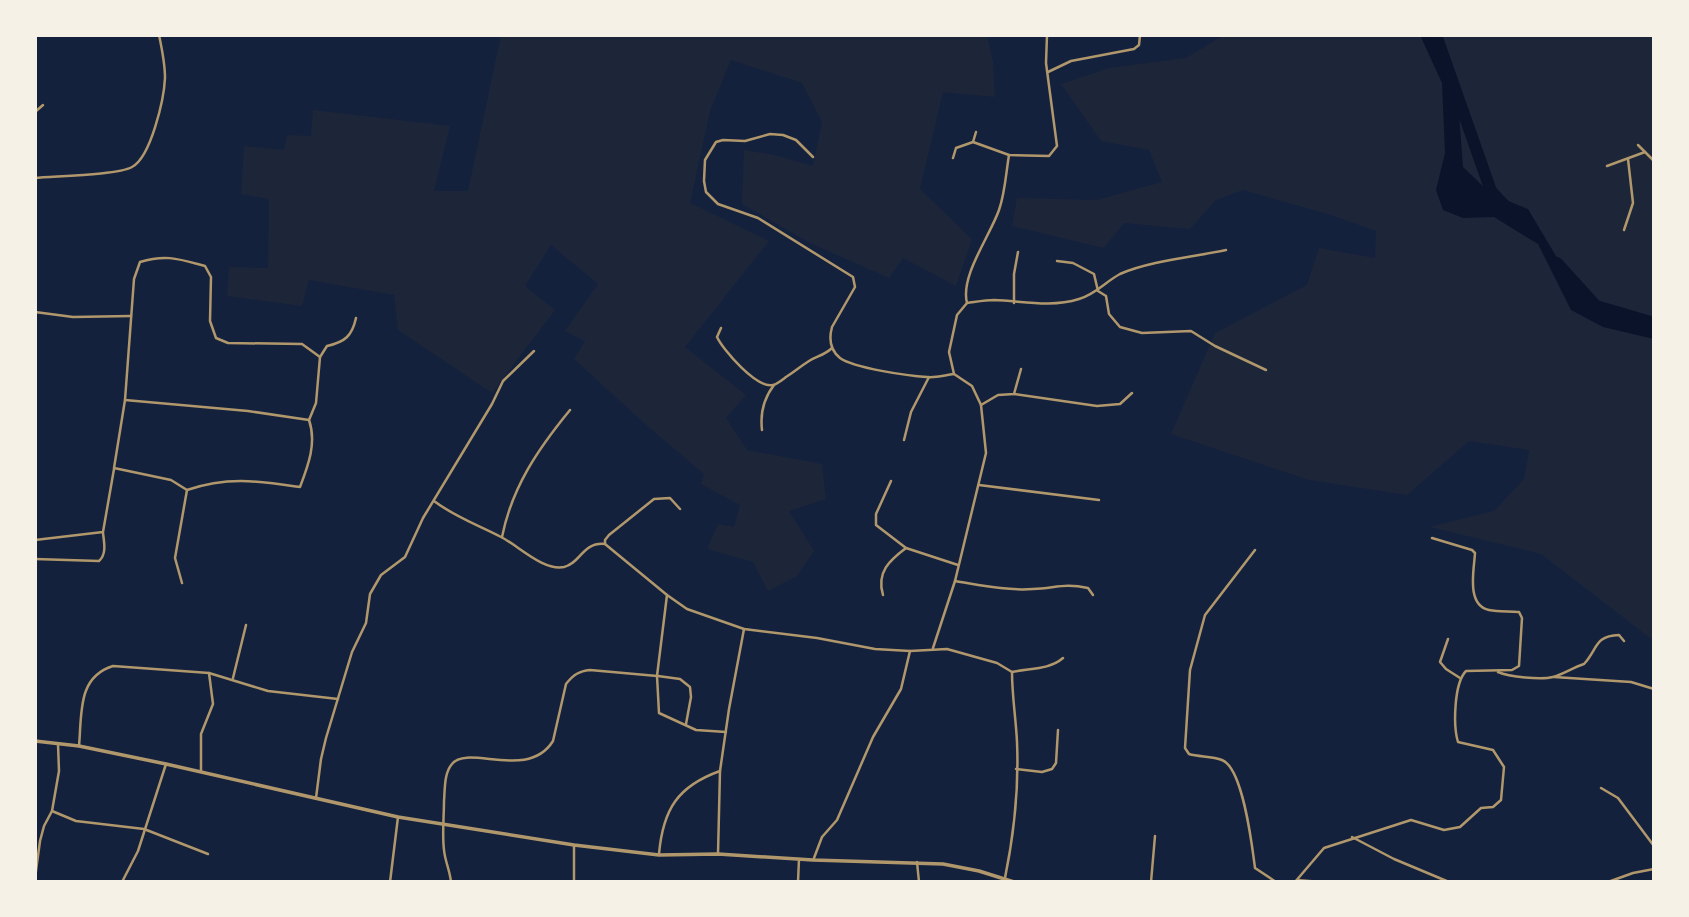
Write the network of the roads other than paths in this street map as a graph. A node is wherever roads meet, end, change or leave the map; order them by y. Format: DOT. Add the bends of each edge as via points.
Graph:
graph roads {
  1 [pos="159,35"];
  2 [pos="1047,35"];
  3 [pos="1140,35"];
  4 [pos="1048,72"];
  5 [pos="43,105"];
  6 [pos="35,112"];
  7 [pos="976,132"];
  8 [pos="973,142"];
  9 [pos="1638,145"];
  10 [pos="1645,152"];
  11 [pos="1009,155"];
  12 [pos="813,157"];
  13 [pos="953,158"];
  14 [pos="1628,159"];
  15 [pos="1654,161"];
  16 [pos="1607,166"];
  17 [pos="35,178"];
  18 [pos="1624,230"];
  19 [pos="1226,250"];
  20 [pos="1018,252"];
  21 [pos="1057,261"];
  22 [pos="1098,291"];
  23 [pos="967,303"];
  24 [pos="1014,303"];
  25 [pos="35,312"];
  26 [pos="131,316"];
  27 [pos="356,318"];
  28 [pos="721,328"];
  29 [pos="832,348"];
  30 [pos="534,351"];
  31 [pos="320,357"];
  32 [pos="1021,369"];
  33 [pos="1266,370"];
  34 [pos="954,374"];
  35 [pos="929,377"];
  36 [pos="774,385"];
  37 [pos="1132,393"];
  38 [pos="1014,394"];
  39 [pos="125,400"];
  40 [pos="981,405"];
  41 [pos="570,410"];
  42 [pos="309,420"];
  43 [pos="762,430"];
  44 [pos="904,440"];
  45 [pos="114,468"];
  46 [pos="891,481"];
  47 [pos="979,485"];
  48 [pos="187,490"];
  49 [pos="1099,499"];
  50 [pos="434,501"];
  51 [pos="680,509"];
  52 [pos="103,533"];
  53 [pos="502,537"];
  54 [pos="1432,538"];
  55 [pos="35,540"];
  56 [pos="605,544"];
  57 [pos="906,548"];
  58 [pos="1255,550"];
  59 [pos="35,559"];
  60 [pos="958,565"];
  61 [pos="955,581"];
  62 [pos="182,583"];
  63 [pos="667,595"];
  64 [pos="883,595"];
  65 [pos="1093,595"];
  66 [pos="246,625"];
  67 [pos="744,629"];
  68 [pos="1448,639"];
  69 [pos="1624,640"];
  70 [pos="933,648"];
  71 [pos="910,651"];
  72 [pos="1063,658"];
  73 [pos="1495,671"];
  74 [pos="1012,672"];
  75 [pos="209,673"];
  76 [pos="657,676"];
  77 [pos="1554,677"];
  78 [pos="233,678"];
  79 [pos="1460,678"];
  80 [pos="1654,689"];
  81 [pos="338,699"];
  82 [pos="686,724"];
  83 [pos="1058,730"];
  84 [pos="726,732"];
  85 [pos="35,741"];
  86 [pos="58,744"];
  87 [pos="79,746"];
  88 [pos="166,764"];
  89 [pos="1016,769"];
  90 [pos="201,772"];
  91 [pos="720,772"];
  92 [pos="1601,788"];
  93 [pos="316,798"];
  94 [pos="52,811"];
  95 [pos="398,817"];
  96 [pos="443,823"];
  97 [pos="144,829"];
  98 [pos="1155,836"];
  99 [pos="1353,838"];
  100 [pos="574,845"];
  101 [pos="1654,846"];
  102 [pos="208,854"];
  103 [pos="718,854"];
  104 [pos="659,855"];
  105 [pos="799,859"];
  106 [pos="813,860"];
  107 [pos="917,862"];
  108 [pos="1654,869"];
  109 [pos="35,878"];
  110 [pos="1005,878"];
  111 [pos="1296,881"];
  112 [pos="122,882"];
  113 [pos="390,882"];
  114 [pos="451,882"];
  115 [pos="574,882"];
  116 [pos="798,882"];
  117 [pos="919,882"];
  118 [pos="1014,882"];
  119 [pos="1151,882"];
  120 [pos="1276,882"];
  121 [pos="1321,882"];
  122 [pos="1449,882"];
  123 [pos="1608,882"];
  1 -- 17 [label="street" via="164,89 140,160 119,171"];
  2 -- 4 [label="street"];
  3 -- 4 [label="street" via="1134,49 1071,61"];
  4 -- 11 [label="street" via="1057,146 1049,156"];
  5 -- 6 [label="street"];
  7 -- 8 [label="street"];
  8 -- 11 [label="street"];
  8 -- 13 [label="street" via="956,148"];
  9 -- 10 [label="street"];
  10 -- 14 [label="street"];
  10 -- 15 [label="street"];
  11 -- 23 [label="street" via="1001,204 971,274"];
  12 -- 29 [label="street" via="796,140 783,135 723,139 705,160 704,181 718,204 758,218 853,277 855,287 831,327"];
  14 -- 16 [label="street"];
  14 -- 18 [label="street" via="1633,203"];
  19 -- 22 [label="street" via="1131,271"];
  20 -- 24 [label="street"];
  21 -- 22 [label="street" via="1094,274"];
  22 -- 24 [label="street" via="1078,300"];
  22 -- 33 [label="street" via="1106,296 1109,314 1120,327 1142,333 1191,331"];
  23 -- 24 [label="street"];
  23 -- 34 [label="street" via="951,334"];
  25 -- 26 [label="street"];
  26 -- 31 [label="street" via="140,262 158,257 182,259 205,267 211,277 210,321 216,338 228,343 302,344"];
  26 -- 39 [label="street"];
  27 -- 31 [label="street" via="353,332 342,342 327,346"];
  28 -- 36 [label="street" via="719,341 732,357 757,380"];
  29 -- 35 [label="street" via="841,358 859,365"];
  29 -- 36 [label="street"];
  30 -- 50 [label="street" via="503,381"];
  31 -- 42 [label="street" via="316,403"];
  32 -- 38 [label="street"];
  34 -- 35 [label="street"];
  34 -- 40 [label="street" via="972,386"];
  35 -- 44 [label="street" via="911,412"];
  36 -- 43 [label="street" via="765,400"];
  37 -- 38 [label="street" via="1120,404 1097,406"];
  38 -- 40 [label="street" via="998,395"];
  39 -- 42 [label="street"];
  39 -- 45 [label="street"];
  40 -- 47 [label="street" via="986,453"];
  41 -- 53 [label="street" via="524,473"];
  42 -- 48 [label="street" via="312,447 300,487 246,480 211,482"];
  45 -- 48 [label="street" via="171,480"];
  45 -- 52 [label="street"];
  46 -- 57 [label="street" via="876,514 876,525"];
  47 -- 49 [label="street"];
  47 -- 60 [label="street"];
  48 -- 62 [label="street" via="175,558"];
  50 -- 53 [label="street"];
  50 -- 81 [label="street" via="405,557 381,575 370,594 366,623"];
  51 -- 56 [label="street" via="670,498 654,499 609,535"];
  52 -- 55 [label="street"];
  52 -- 59 [label="street" via="103,558 99,561"];
  53 -- 56 [label="street" via="544,563 561,567 596,543"];
  54 -- 73 [label="street" via="1472,550 1474,594 1479,604 1487,610 1518,612 1521,618 1519,666"];
  56 -- 63 [label="street"];
  57 -- 60 [label="street"];
  57 -- 64 [label="street" via="889,561 882,574"];
  58 -- 120 [label="street" via="1205,615 1190,670 1185,748 1189,754 1221,760 1232,767 1255,868"];
  60 -- 61 [label="street"];
  61 -- 65 [label="street" via="1032,589 1068,584 1088,588"];
  61 -- 70 [label="street"];
  63 -- 67 [label="street" via="687,609"];
  63 -- 76 [label="street"];
  66 -- 78 [label="street"];
  67 -- 71 [label="street"];
  67 -- 84 [label="street"];
  68 -- 79 [label="street" via="1440,662"];
  69 -- 77 [label="street" via="1619,635 1607,636 1584,664"];
  70 -- 71 [label="street"];
  70 -- 74 [label="street" via="968,653"];
  71 -- 106 [label="street" via="901,689"];
  72 -- 74 [label="street"];
  73 -- 77 [label="street" via="1506,676"];
  73 -- 79 [label="street" via="1466,671"];
  74 -- 89 [label="street"];
  75 -- 78 [label="street"];
  75 -- 87 [label="street" via="113,666 100,670 91,677 84,694"];
  75 -- 90 [label="street" via="213,704 201,734"];
  76 -- 82 [label="street" via="659,713"];
  76 -- 82 [label="street" via="680,679 690,687"];
  76 -- 96 [label="street" via="590,670 576,674 562,694 549,748 529,759 461,758 453,763 447,775"];
  77 -- 80 [label="street" via="1632,682"];
  78 -- 81 [label="street" via="268,691"];
  79 -- 99 [label="street" via="1454,727 1458,742 1493,750 1504,767 1501,800 1493,807 1480,808 1460,827 1444,831 1411,820"];
  81 -- 93 [label="street" via="321,759"];
  82 -- 84 [label="street" via="696,730"];
  83 -- 89 [label="street" via="1052,769"];
  84 -- 91 [label="street"];
  85 -- 86 [label="street"];
  86 -- 87 [label="street"];
  86 -- 94 [label="street"];
  87 -- 88 [label="street"];
  88 -- 90 [label="street"];
  88 -- 97 [label="street"];
  89 -- 110 [label="street"];
  90 -- 93 [label="street"];
  91 -- 103 [label="street"];
  91 -- 104 [label="street" via="683,789 664,823"];
  92 -- 101 [label="street" via="1619,798"];
  93 -- 95 [label="street"];
  94 -- 97 [label="street" via="76,821"];
  94 -- 109 [label="street" via="40,841"];
  95 -- 96 [label="street"];
  95 -- 113 [label="street"];
  96 -- 100 [label="street"];
  96 -- 114 [label="street"];
  97 -- 102 [label="street"];
  97 -- 112 [label="street"];
  98 -- 119 [label="street"];
  99 -- 111 [label="street" via="1324,848"];
  99 -- 122 [label="street"];
  100 -- 104 [label="street"];
  100 -- 115 [label="street"];
  103 -- 104 [label="street"];
  103 -- 105 [label="street"];
  105 -- 106 [label="street"];
  105 -- 116 [label="street"];
  106 -- 107 [label="street"];
  107 -- 110 [label="street"];
  107 -- 117 [label="street"];
  108 -- 123 [label="street"];
  110 -- 118 [label="street"];
  111 -- 121 [label="street"];
}
